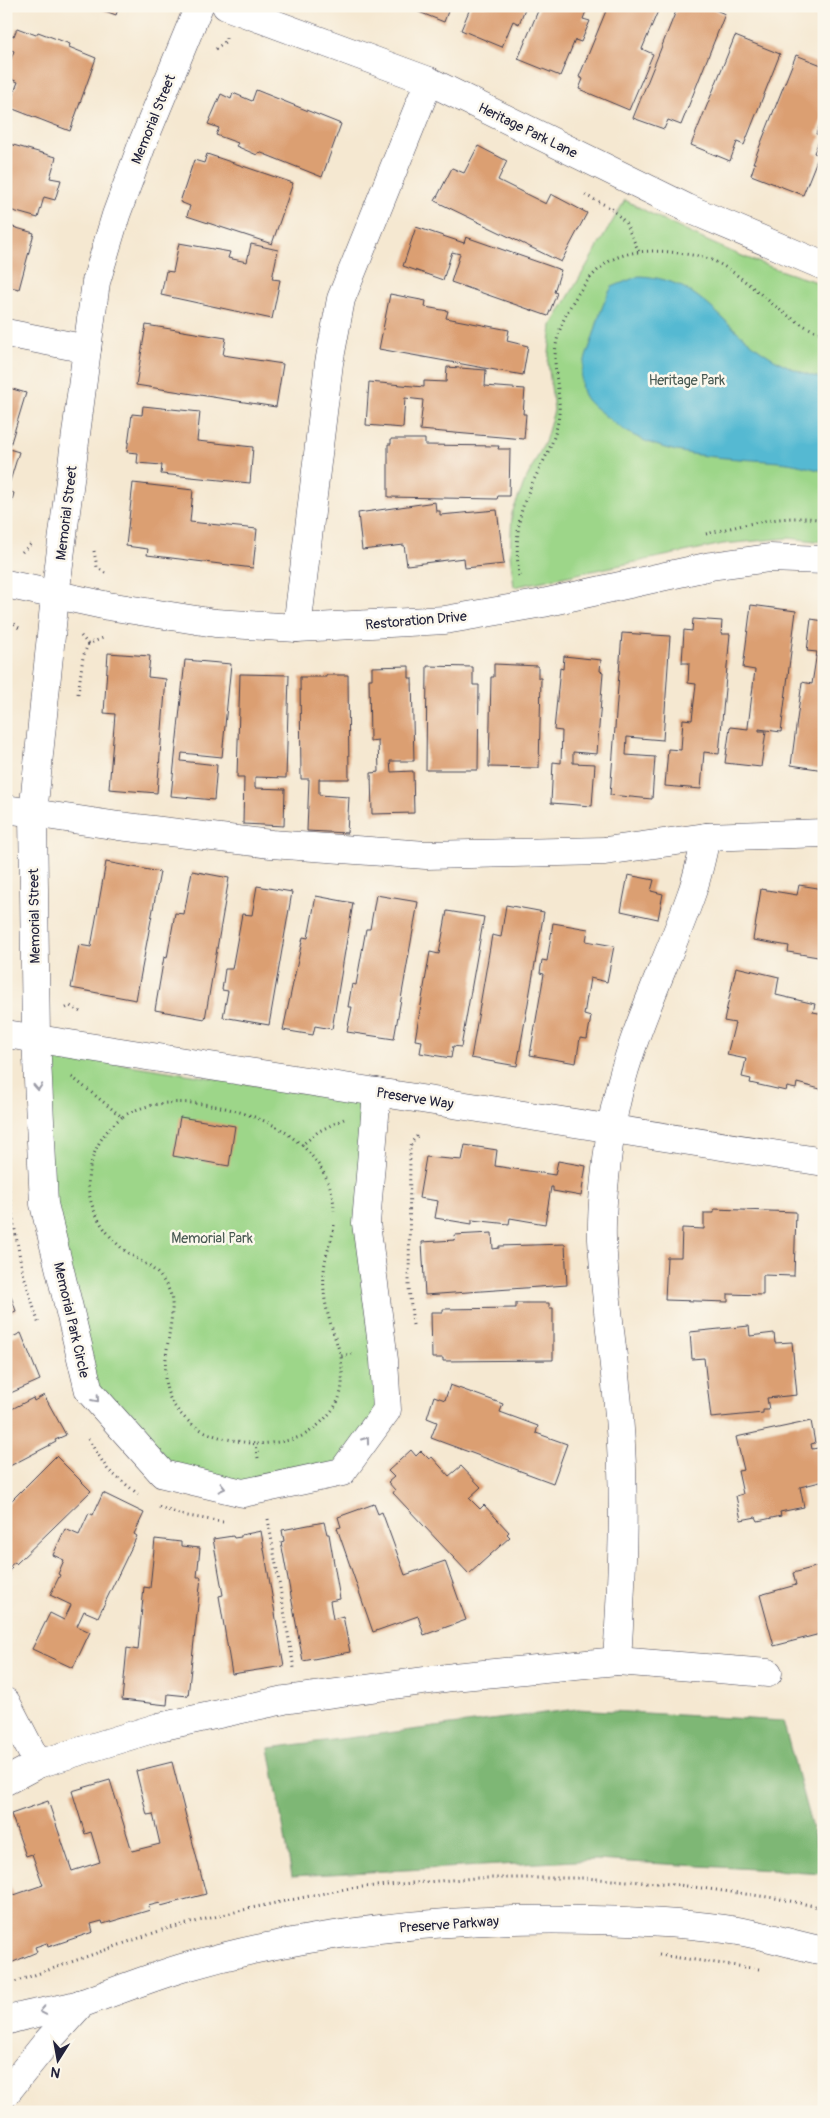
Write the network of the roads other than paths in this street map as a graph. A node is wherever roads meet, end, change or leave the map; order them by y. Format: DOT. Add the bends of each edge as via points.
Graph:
graph roads {
  1 [pos="199,6"];
  2 [pos="226,6"];
  3 [pos="429,81"];
  4 [pos="824,266"];
  5 [pos="6,333"];
  6 [pos="86,349"];
  7 [pos="824,560"];
  8 [pos="6,584"];
  9 [pos="55,596"];
  10 [pos="297,628"];
  11 [pos="6,809"];
  12 [pos="33,814"];
  13 [pos="824,833"];
  14 [pos="706,838"];
  15 [pos="6,1034"];
  16 [pos="36,1038"];
  17 [pos="376,1104"];
  18 [pos="611,1129"];
  19 [pos="824,1162"];
  20 [pos="617,1661"];
  21 [pos="768,1674"];
  22 [pos="6,1702"];
  23 [pos="38,1764"];
  24 [pos="6,1781"];
  25 [pos="824,1952"];
  26 [pos="82,2003"];
  27 [pos="6,2022"];
  28 [pos="6,2093"];
  1 -- 6 [label="street, Memorial Street" via="116,215 96,282"];
  2 -- 3 [label="street, Heritage Park Lane"];
  3 -- 4 [label="street, Heritage Park Lane" via="687,208"];
  3 -- 10 [label="street" via="341,300 328,372"];
  5 -- 6 [label="street"];
  6 -- 9 [label="street, Memorial Street"];
  7 -- 10 [label="street, Restoration Drive" via="769,558 712,566 523,607 445,620"];
  8 -- 9 [label="street, Restoration Drive"];
  9 -- 10 [label="street, Restoration Drive" via="215,623"];
  9 -- 12 [label="street, Memorial Street"];
  11 -- 12 [label="street"];
  12 -- 14 [label="street" via="271,844 426,855 605,851"];
  12 -- 16 [label="street, Memorial Street"];
  13 -- 14 [label="street"];
  14 -- 18 [label="street" via="692,893 625,1067"];
  15 -- 16 [label="street, Preserve Way"];
  16 -- 17 [label="street, Preserve Way"];
  16 -- 17 [label="street, Memorial Park Circle, one-way" via="44,1204 89,1391 163,1474 243,1493 342,1472 387,1410 384,1360 366,1223"];
  17 -- 18 [label="street, Preserve Way"];
  18 -- 19 [label="street, Preserve Way"];
  18 -- 20 [label="street" via="602,1238 619,1417 622,1493"];
  20 -- 21 [label="street"];
  20 -- 23 [label="street" via="453,1677 284,1700 158,1727"];
  22 -- 23 [label="street"];
  23 -- 24 [label="street"];
  25 -- 26 [label="street, Preserve Parkway" via="738,1931 642,1921 544,1919 420,1924 297,1941 184,1968"];
  26 -- 27 [label="street, Preserve Parkway, one-way" via="27,2014"];
  26 -- 28 [label="street, Preserve Parkway"];
}
